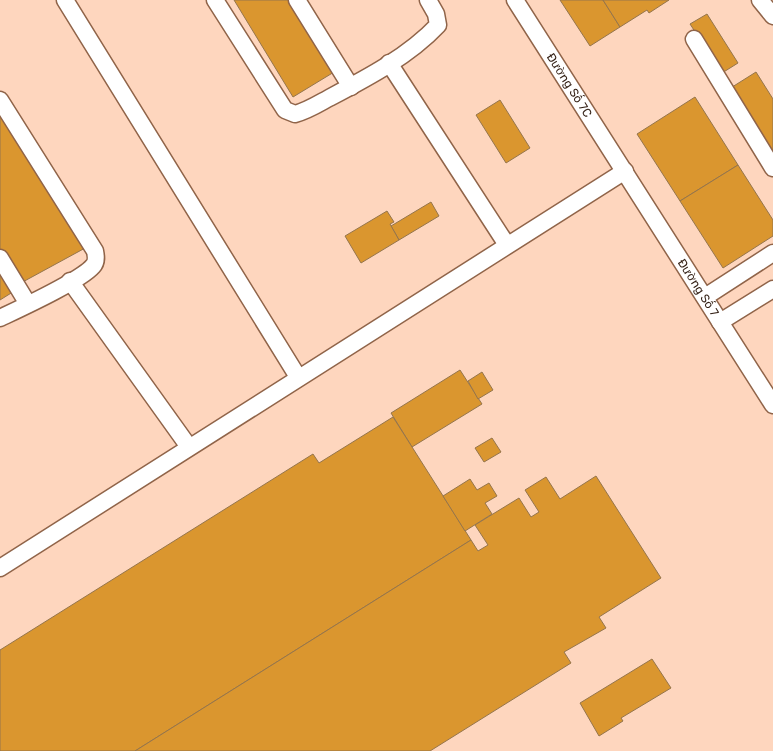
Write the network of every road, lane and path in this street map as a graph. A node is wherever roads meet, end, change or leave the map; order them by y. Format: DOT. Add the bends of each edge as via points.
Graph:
graph roads {
  1 [pos="65,0"];
  2 [pos="215,0"];
  3 [pos="297,0"];
  4 [pos="428,0"];
  5 [pos="515,0"];
  6 [pos="760,0"];
  7 [pos="773,16"];
  8 [pos="694,40"];
  9 [pos="389,63"];
  10 [pos="351,87"];
  11 [pos="0,100"];
  12 [pos="773,168"];
  13 [pos="625,171"];
  14 [pos="507,246"];
  15 [pos="773,253"];
  16 [pos="0,258"];
  17 [pos="70,281"];
  18 [pos="773,289"];
  19 [pos="705,297"];
  20 [pos="28,304"];
  21 [pos="0,318"];
  22 [pos="720,322"];
  23 [pos="298,377"];
  24 [pos="773,405"];
  25 [pos="189,447"];
  26 [pos="0,568"];
  1 -- 23 [label="street"];
  2 -- 10 [label="street" via="285,110 301,113"];
  3 -- 10 [label="street"];
  4 -- 9 [label="street" via="438,25"];
  5 -- 13 [label="street, Đường Số 7C"];
  6 -- 7 [label="street"];
  8 -- 12 [label="street"];
  9 -- 10 [label="street"];
  9 -- 14 [label="street"];
  11 -- 17 [label="street" via="95,251 94,266"];
  13 -- 14 [label="street"];
  13 -- 19 [label="street, Đường Số 7"];
  14 -- 23 [label="street"];
  15 -- 19 [label="street"];
  16 -- 20 [label="street"];
  17 -- 20 [label="street"];
  17 -- 25 [label="street"];
  18 -- 22 [label="street"];
  19 -- 22 [label="street, Đường Số 7"];
  20 -- 21 [label="street"];
  22 -- 24 [label="street, Đường Số 7"];
  23 -- 25 [label="street"];
  25 -- 26 [label="street"];
}
